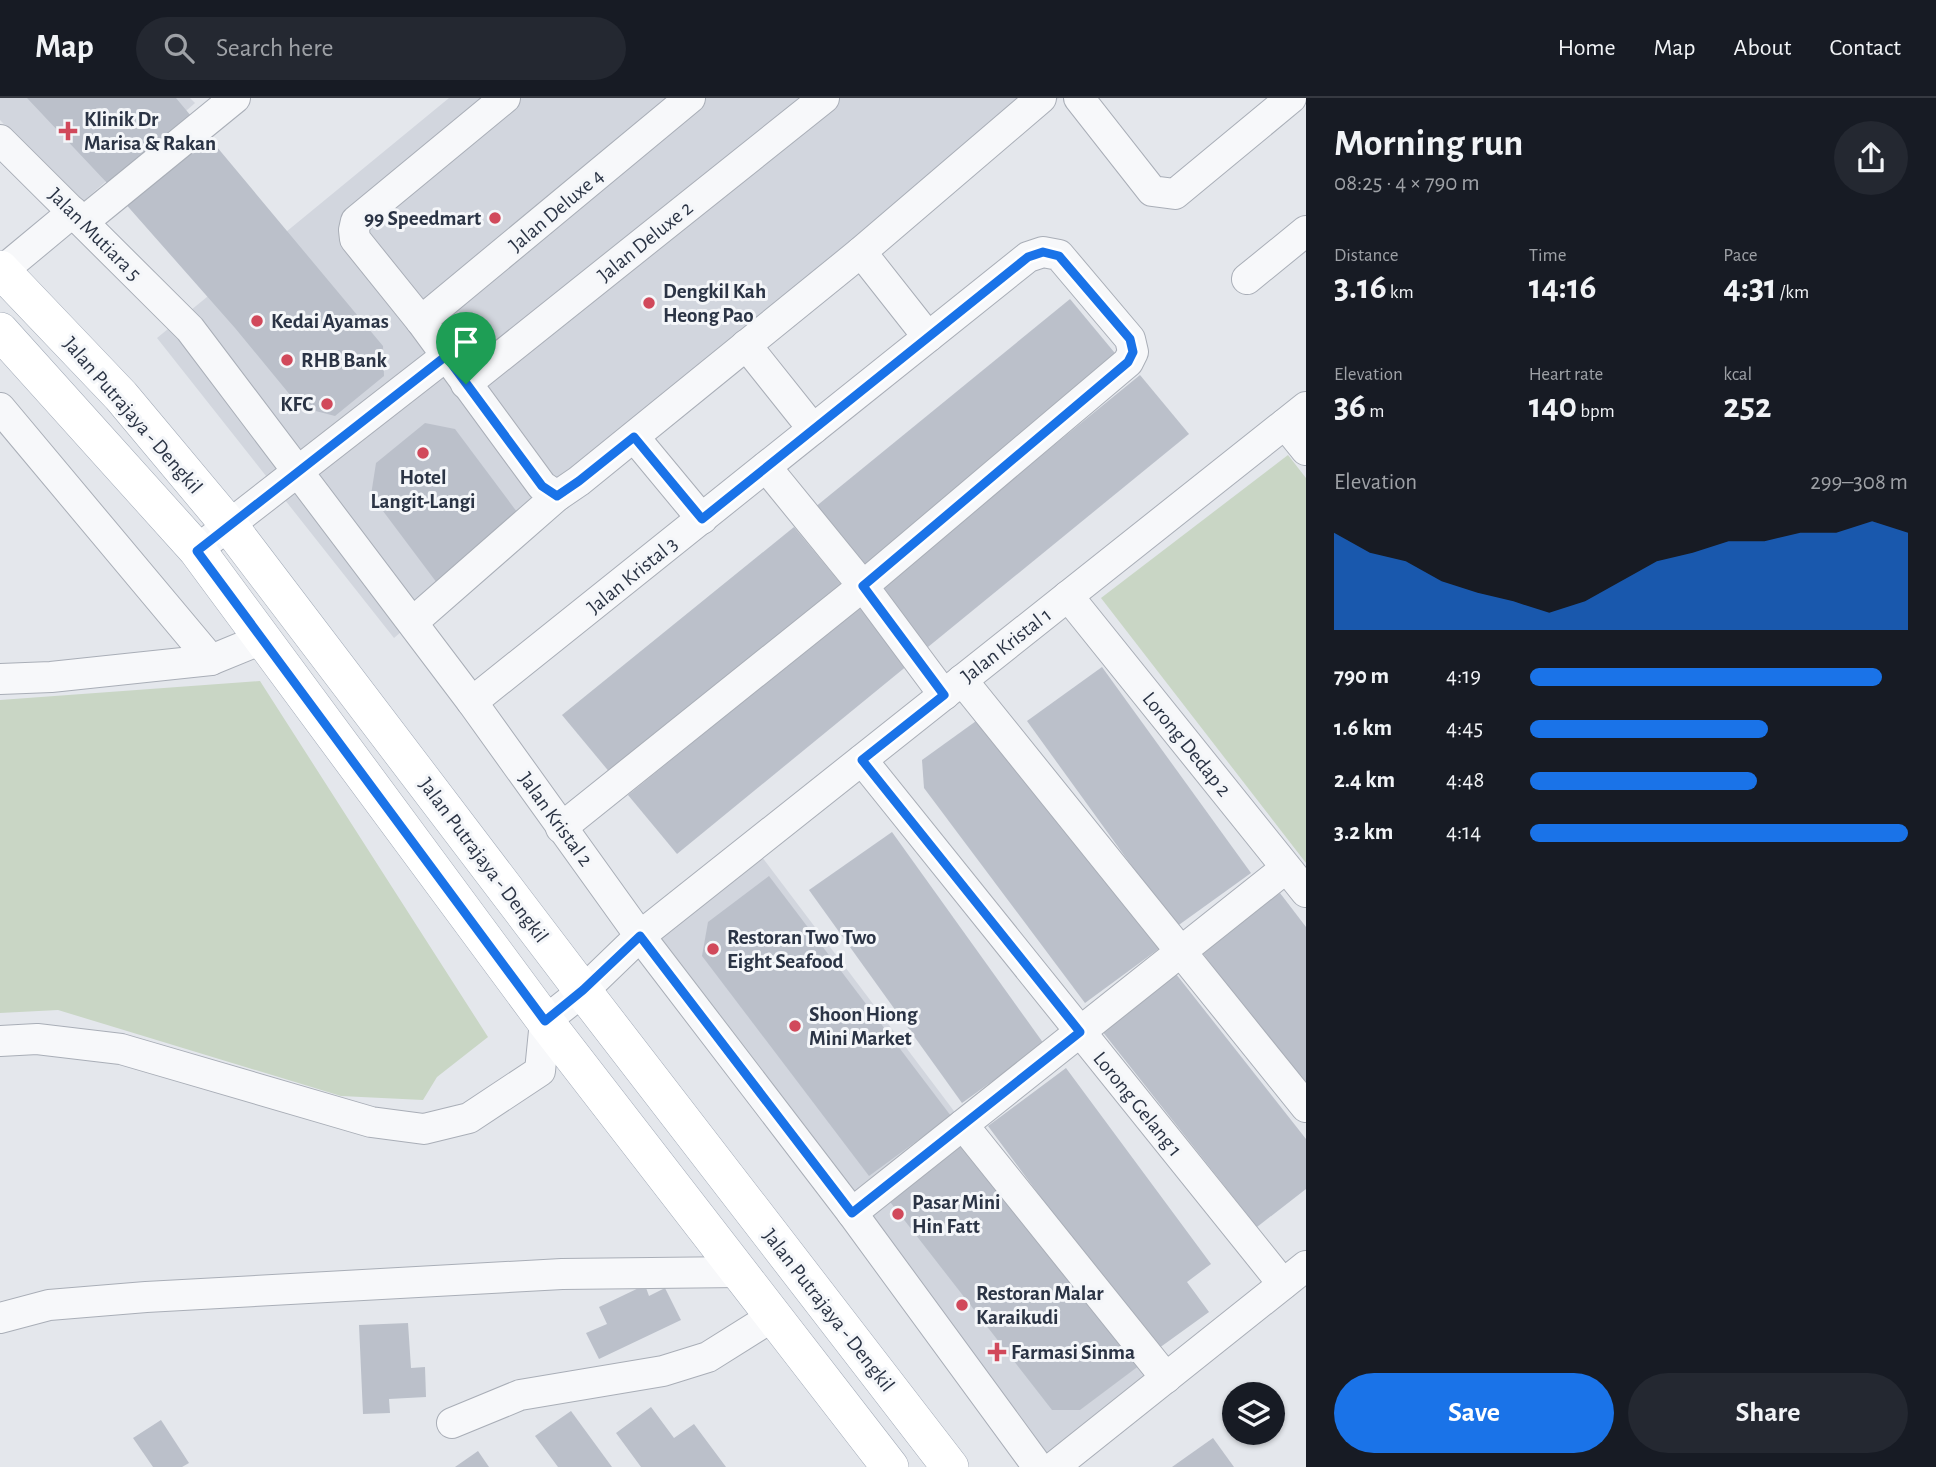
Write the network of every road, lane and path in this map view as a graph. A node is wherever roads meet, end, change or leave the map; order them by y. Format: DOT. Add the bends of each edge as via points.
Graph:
graph roads {
  1 [pos="235,98"];
  2 [pos="505,98"];
  3 [pos="824,98"];
  4 [pos="1041,98"];
  5 [pos="1079,98"];
  6 [pos="1291,98"];
  7 [pos="683,100"];
  8 [pos="0,140"];
  9 [pos="78,217"];
  10 [pos="1306,231"];
  11 [pos="860,252"];
  12 [pos="1,270"];
  13 [pos="1247,279"];
  14 [pos="421,321"];
  15 [pos="0,331"];
  16 [pos="928,337"];
  17 [pos="746,345"];
  18 [pos="446,356"];
  19 [pos="466,384"];
  20 [pos="0,408"];
  21 [pos="1295,416"];
  22 [pos="813,429"];
  23 [pos="634,437"];
  24 [pos="1306,450"];
  25 [pos="766,467"];
  26 [pos="298,471"];
  27 [pos="557,496"];
  28 [pos="702,519"];
  29 [pos="229,524"];
  30 [pos="197,551"];
  31 [pos="863,586"];
  32 [pos="1068,596"];
  33 [pos="413,622"];
  34 [pos="262,639"];
  35 [pos="211,660"];
  36 [pos="0,680"];
  37 [pos="953,687"];
  38 [pos="472,702"];
  39 [pos="862,760"];
  40 [pos="561,828"];
  41 [pos="1286,867"];
  42 [pos="1306,892"];
  43 [pos="640,936"];
  44 [pos="1181,951"];
  45 [pos="583,990"];
  46 [pos="545,1021"];
  47 [pos="1080,1032"];
  48 [pos="0,1041"];
  49 [pos="1306,1107"];
  50 [pos="962,1125"];
  51 [pos="852,1213"];
  52 [pos="1306,1266"];
  53 [pos="740,1272"];
  54 [pos="1283,1284"];
  55 [pos="775,1315"];
  56 [pos="0,1318"];
  57 [pos="1166,1378"];
  58 [pos="452,1423"];
  59 [pos="891,1467"];
  60 [pos="950,1467"];
  61 [pos="1038,1467"];
  62 [pos="1054,1467"];
  1 -- 9 [label="street"];
  2 -- 14 [label="street" via="356,221 355,239"];
  3 -- 19 [label="street, Jalan Deluxe 2"];
  4 -- 11 [label="street"];
  5 -- 6 [label="street" via="1152,191 1175,194"];
  7 -- 14 [label="street, Jalan Deluxe 4"];
  8 -- 9 [label="street, Jalan Mutiara 5"];
  9 -- 12 [label="street"];
  9 -- 26 [label="street, Jalan Mutiara 5" via="190,329"];
  10 -- 13 [label="street"];
  11 -- 16 [label="street"];
  11 -- 17 [label="street"];
  12 -- 29 [label="main road, Jalan Putrajaya - Dengkil" via="121,396"];
  14 -- 18 [label="street"];
  15 -- 30 [label="main road, Jalan Putrajaya - Dengkil"];
  16 -- 22 [label="street, Jalan Kristal 3"];
  16 -- 31 [label="street, Jalan Kristal 3" via="1028,257 1043,252 1059,256 1130,339 1133,352 1128,362"];
  17 -- 22 [label="street"];
  17 -- 23 [label="street"];
  18 -- 19 [label="street"];
  18 -- 26 [label="street"];
  19 -- 27 [label="street" via="542,486"];
  20 -- 35 [label="street"];
  21 -- 24 [label="street"];
  21 -- 32 [label="street, Jalan Kristal 1"];
  22 -- 25 [label="street, Jalan Kristal 3"];
  23 -- 27 [label="street"];
  23 -- 28 [label="street"];
  25 -- 28 [label="street, Jalan Kristal 3"];
  25 -- 31 [label="street"];
  26 -- 29 [label="street"];
  26 -- 33 [label="street, Jalan Kristal 2"];
  27 -- 33 [label="street"];
  28 -- 38 [label="street, Jalan Kristal 3"];
  29 -- 30 [label="street"];
  29 -- 45 [label="main road, Jalan Putrajaya - Dengkil"];
  30 -- 34 [label="main road, Jalan Putrajaya - Dengkil"];
  31 -- 37 [label="street"];
  31 -- 40 [label="street"];
  32 -- 37 [label="street, Jalan Kristal 1"];
  32 -- 41 [label="street, Lorong Dedap 2"];
  33 -- 38 [label="street, Jalan Kristal 2"];
  34 -- 35 [label="street"];
  34 -- 46 [label="main road, Jalan Putrajaya - Dengkil"];
  35 -- 36 [label="street"];
  37 -- 39 [label="street, Jalan Kristal 1"];
  37 -- 44 [label="street"];
  38 -- 40 [label="street, Jalan Kristal 2"];
  39 -- 43 [label="street, Jalan Kristal 1"];
  39 -- 47 [label="street, Lorong Gelang 1"];
  40 -- 43 [label="street, Jalan Kristal 2"];
  41 -- 42 [label="street, Lorong Dedap 2"];
  41 -- 44 [label="street"];
  43 -- 45 [label="street, Jalan Kristal 1"];
  43 -- 51 [label="street, Jalan Kristal 2"];
  44 -- 47 [label="street"];
  44 -- 49 [label="street"];
  45 -- 46 [label="street, Jalan Kristal 1"];
  45 -- 60 [label="main road, Jalan Putrajaya - Dengkil"];
  46 -- 48 [label="street" via="540,1071 469,1118 424,1129 371,1122 121,1049 37,1039"];
  46 -- 53 [label="main road, Jalan Putrajaya - Dengkil"];
  47 -- 50 [label="street"];
  47 -- 54 [label="street, Lorong Gelang 1"];
  50 -- 51 [label="street"];
  50 -- 57 [label="street"];
  51 -- 61 [label="street, Jalan Kristal 2"];
  52 -- 54 [label="street"];
  53 -- 55 [label="main road, Jalan Putrajaya - Dengkil"];
  53 -- 56 [label="street" via="562,1274 159,1296 50,1305"];
  54 -- 57 [label="street"];
  55 -- 58 [label="street" via="708,1357 663,1371 520,1395"];
  55 -- 59 [label="main road, Jalan Putrajaya - Dengkil"];
  57 -- 62 [label="street"];
}
